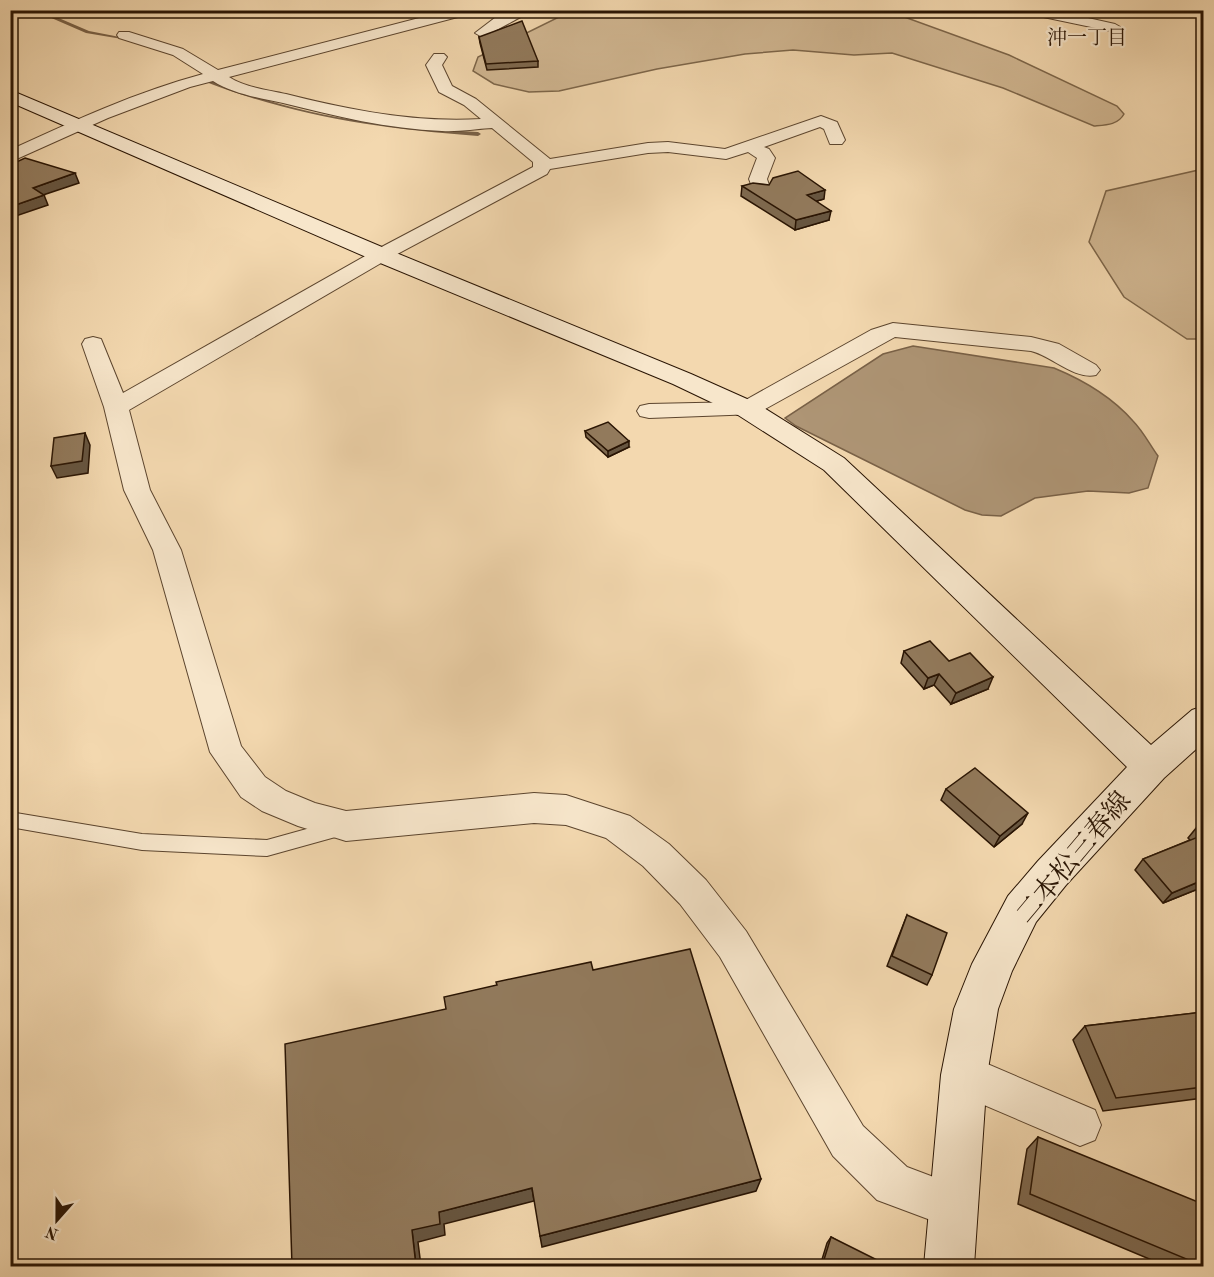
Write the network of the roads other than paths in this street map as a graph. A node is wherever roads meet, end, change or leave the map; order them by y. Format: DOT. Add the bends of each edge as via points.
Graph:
graph roads {
  1 [pos="468,10"];
  2 [pos="525,10"];
  3 [pos="1029,10"];
  4 [pos="1115,28"];
  5 [pos="482,33"];
  6 [pos="124,35"];
  7 [pos="438,57"];
  8 [pos="216,75"];
  9 [pos="10,95"];
  10 [pos="494,123"];
  11 [pos="79,124"];
  12 [pos="836,140"];
  13 [pos="749,146"];
  14 [pos="718,153"];
  15 [pos="10,157"];
  16 [pos="542,168"];
  17 [pos="762,188"];
  18 [pos="381,255"];
  19 [pos="93,344"];
  20 [pos="1088,370"];
  21 [pos="116,407"];
  22 [pos="747,409"];
  23 [pos="649,411"];
  24 [pos="1203,720"];
  25 [pos="1151,767"];
  26 [pos="10,819"];
  27 [pos="346,826"];
  28 [pos="964,1075"];
  29 [pos="1080,1125"];
  30 [pos="952,1206"];
  31 [pos="949,1266"];
  1 -- 8 [label="street"];
  2 -- 5 [label="street"];
  3 -- 4 [label="street"];
  6 -- 8 [label="street" via="178,52"];
  7 -- 10 [label="street" via="434,65 445,89 470,102"];
  8 -- 10 [label="street" via="227,83 256,92 388,120 443,126"];
  8 -- 11 [label="street"];
  9 -- 11 [label="street"];
  10 -- 16 [label="street" via="542,160"];
  11 -- 15 [label="street"];
  11 -- 18 [label="street"];
  12 -- 13 [label="street" via="831,126 821,121"];
  13 -- 14 [label="street"];
  13 -- 17 [label="street" via="766,158 759,179"];
  14 -- 16 [label="street" via="648,148"];
  14 -- 16 [label="street" via="702,160 667,165 585,171"];
  16 -- 18 [label="street" via="536,175"];
  18 -- 21 [label="street"];
  18 -- 22 [label="street"];
  19 -- 21 [label="street"];
  20 -- 22 [label="street" via="1051,349 1032,344 893,330"];
  21 -- 27 [label="street" via="137,490 167,550 226,752 254,787 274,801"];
  22 -- 23 [label="street"];
  22 -- 25 [label="street" via="834,464"];
  24 -- 25 [label="street, 二本松三春線"];
  25 -- 28 [label="street, 二本松三春線" via="1022,909 993,964 976,1009"];
  26 -- 27 [label="lane" via="142,842 267,848"];
  27 -- 30 [label="street" via="534,808 566,810 618,827 656,855 693,892 733,944 848,1141 893,1184"];
  28 -- 29 [label="street"];
  28 -- 30 [label="street, 二本松三春線"];
  30 -- 31 [label="street, 二本松三春線"];
}
